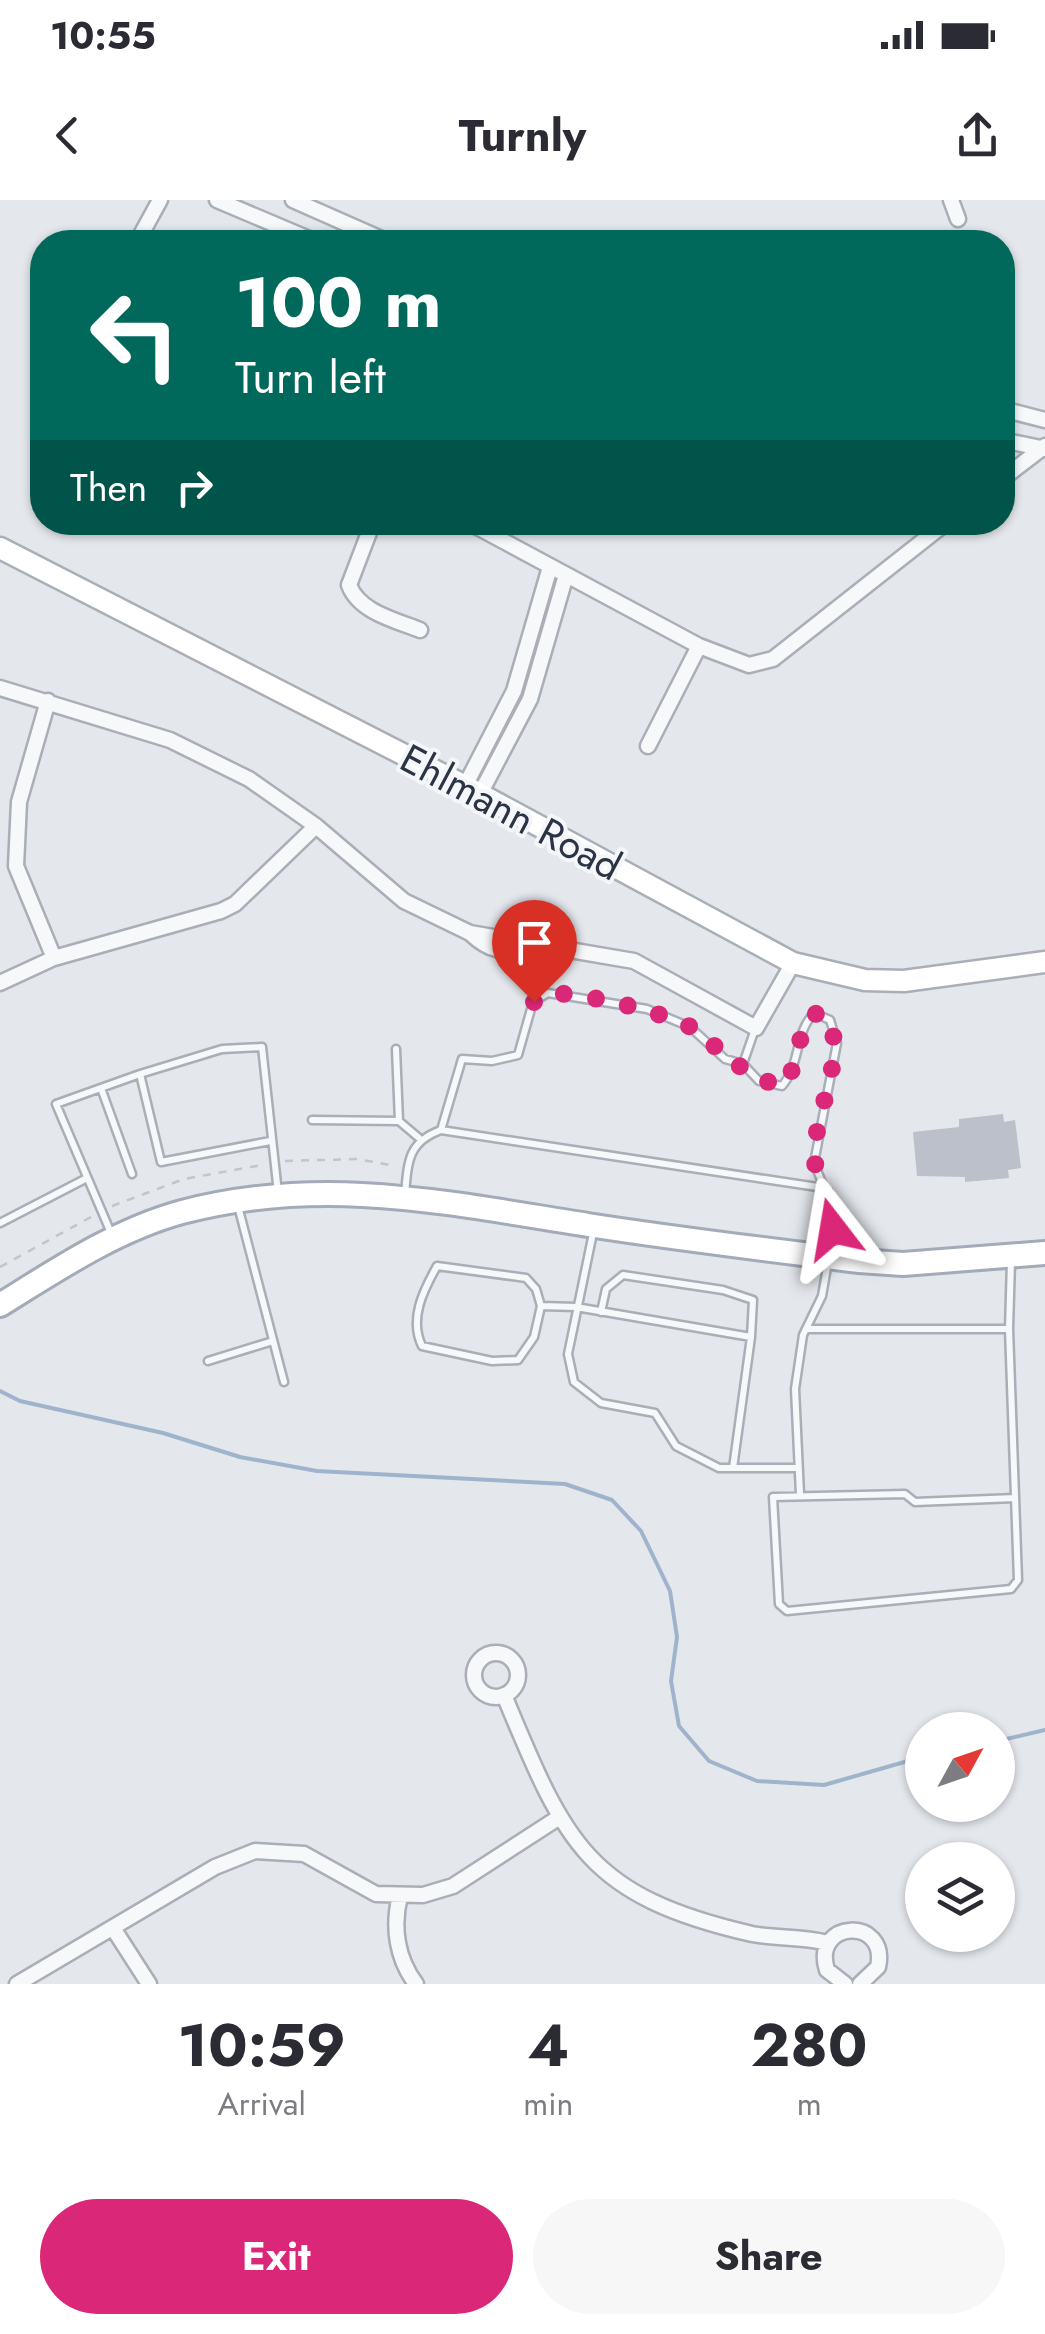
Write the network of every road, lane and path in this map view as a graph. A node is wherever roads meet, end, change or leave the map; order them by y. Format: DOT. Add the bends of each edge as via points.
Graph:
graph roads {
  1 [pos="160,200"];
  2 [pos="218,200"];
  3 [pos="293,200"];
  4 [pos="951,200"];
  5 [pos="958,219"];
  6 [pos="144,230"];
  7 [pos="288,230"];
  8 [pos="361,230"];
  9 [pos="1015,412"];
  10 [pos="1045,420"];
  11 [pos="1015,442"];
  12 [pos="1044,448"];
  13 [pos="1015,469"];
  14 [pos="368,535"];
  15 [pos="492,535"];
  16 [pos="930,535"];
  17 [pos="0,548"];
  18 [pos="550,567"];
  19 [pos="566,575"];
  20 [pos="420,630"];
  21 [pos="699,646"];
  22 [pos="0,688"];
  23 [pos="48,701"];
  24 [pos="648,746"];
  25 [pos="472,790"];
  26 [pos="316,826"];
  27 [pos="54,958"];
  28 [pos="1045,962"];
  29 [pos="793,963"];
  30 [pos="0,983"];
  31 [pos="756,1028"];
  32 [pos="396,1049"];
  33 [pos="743,1064"];
  34 [pos="140,1074"];
  35 [pos="100,1088"];
  36 [pos="312,1120"];
  37 [pos="399,1122"];
  38 [pos="441,1130"];
  39 [pos="419,1138"];
  40 [pos="270,1141"];
  41 [pos="132,1174"];
  42 [pos="87,1178"];
  43 [pos="824,1188"];
  44 [pos="278,1194"];
  45 [pos="405,1195"];
  46 [pos="237,1200"];
  47 [pos="0,1223"];
  48 [pos="594,1226"];
  49 [pos="114,1239"];
  50 [pos="1045,1253"];
  51 [pos="1011,1256"];
  52 [pos="828,1257"];
  53 [pos="0,1305"];
  54 [pos="541,1306"];
  55 [pos="576,1308"];
  56 [pos="600,1312"];
  57 [pos="1008,1328"];
  58 [pos="806,1329"];
  59 [pos="752,1336"];
  60 [pos="272,1341"];
  61 [pos="208,1362"];
  62 [pos="284,1382"];
  63 [pos="733,1468"];
  64 [pos="798,1468"];
  65 [pos="800,1494"];
  66 [pos="1015,1498"];
  67 [pos="504,1695"];
  68 [pos="558,1818"];
  69 [pos="400,1896"];
  70 [pos="113,1928"];
  71 [pos="827,1943"];
  72 [pos="17,1984"];
  73 [pos="149,1984"];
  74 [pos="416,1984"];
  75 [pos="845,1984"];
  76 [pos="860,1984"];
  1 -- 6 [label="street"];
  2 -- 7 [label="street"];
  3 -- 8 [label="street"];
  4 -- 5 [label="street"];
  9 -- 10 [label="street"];
  11 -- 12 [label="street"];
  12 -- 13 [label="street"];
  14 -- 20 [label="street" via="349,585 352,594"];
  15 -- 18 [label="street"];
  16 -- 21 [label="street" via="773,659 749,665"];
  17 -- 25 [label="street, Ehlmann Road"];
  18 -- 19 [label="street"];
  18 -- 25 [label="street" via="514,692"];
  19 -- 21 [label="street"];
  19 -- 25 [label="street" via="530,698"];
  21 -- 24 [label="street"];
  22 -- 23 [label="street"];
  23 -- 26 [label="street" via="170,740 249,779"];
  23 -- 27 [label="street" via="19,802 16,866"];
  25 -- 29 [label="street, Ehlmann Road"];
  26 -- 27 [label="street" via="235,904"];
  26 -- 31 [label="street" via="404,901 470,933 634,962"];
  27 -- 30 [label="street"];
  28 -- 29 [label="street, Ehlmann Road" via="904,980 864,980"];
  29 -- 31 [label="street"];
  31 -- 33 [label="lane"];
  32 -- 37 [label="lane"];
  33 -- 38 [label="lane" via="726,1059 690,1026 647,1009 548,993 534,1002 518,1054 462,1059"];
  33 -- 43 [label="lane" via="759,1081 782,1086 794,1072 803,1024 814,1013 830,1020 837,1043 814,1163"];
  34 -- 35 [label="lane"];
  34 -- 40 [label="lane" via="161,1162"];
  34 -- 40 [label="lane" via="222,1049 262,1047"];
  35 -- 41 [label="lane"];
  35 -- 42 [label="lane" via="56,1104"];
  36 -- 37 [label="lane"];
  37 -- 39 [label="lane"];
  38 -- 39 [label="lane"];
  38 -- 43 [label="lane"];
  39 -- 45 [label="lane"];
  40 -- 44 [label="lane"];
  42 -- 47 [label="lane"];
  42 -- 49 [label="lane"];
  43 -- 52 [label="lane" via="836,1216"];
  44 -- 45 [label="main road"];
  44 -- 46 [label="main road"];
  45 -- 48 [label="main road"];
  46 -- 49 [label="main road" via="179,1213"];
  46 -- 60 [label="lane"];
  48 -- 52 [label="main road"];
  48 -- 55 [label="lane"];
  49 -- 53 [label="main road"];
  50 -- 51 [label="main road"];
  51 -- 52 [label="main road" via="903,1264"];
  51 -- 57 [label="lane"];
  52 -- 58 [label="lane" via="822,1296"];
  54 -- 54 [label="lane" via="526,1278 437,1266 421,1296 415,1332 422,1346 518,1360 534,1337"];
  54 -- 55 [label="lane"];
  55 -- 56 [label="lane"];
  55 -- 63 [label="lane" via="568,1354 574,1382 601,1403 655,1413 676,1446 719,1468"];
  56 -- 59 [label="lane"];
  56 -- 59 [label="lane" via="606,1289 623,1276 723,1290 753,1300"];
  57 -- 58 [label="lane"];
  57 -- 66 [label="lane"];
  58 -- 64 [label="lane" via="795,1389"];
  59 -- 63 [label="lane"];
  60 -- 61 [label="lane"];
  60 -- 62 [label="lane"];
  63 -- 64 [label="lane"];
  64 -- 65 [label="lane"];
  65 -- 66 [label="lane" via="905,1494 915,1502"];
  65 -- 66 [label="lane" via="773,1497 779,1604 786,1611 1012,1589 1018,1580"];
  67 -- 68 [label="street"];
  68 -- 69 [label="street" via="453,1886"];
  68 -- 71 [label="street" via="604,1872 665,1908 754,1934"];
  69 -- 70 [label="street" via="376,1894 304,1854 255,1851"];
  69 -- 74 [label="street" via="397,1938"];
  70 -- 72 [label="street"];
  70 -- 73 [label="street"];
  71 -- 75 [label="street" via="826,1970"];
  71 -- 76 [label="street" via="850,1928 875,1940 878,1967"];
}
